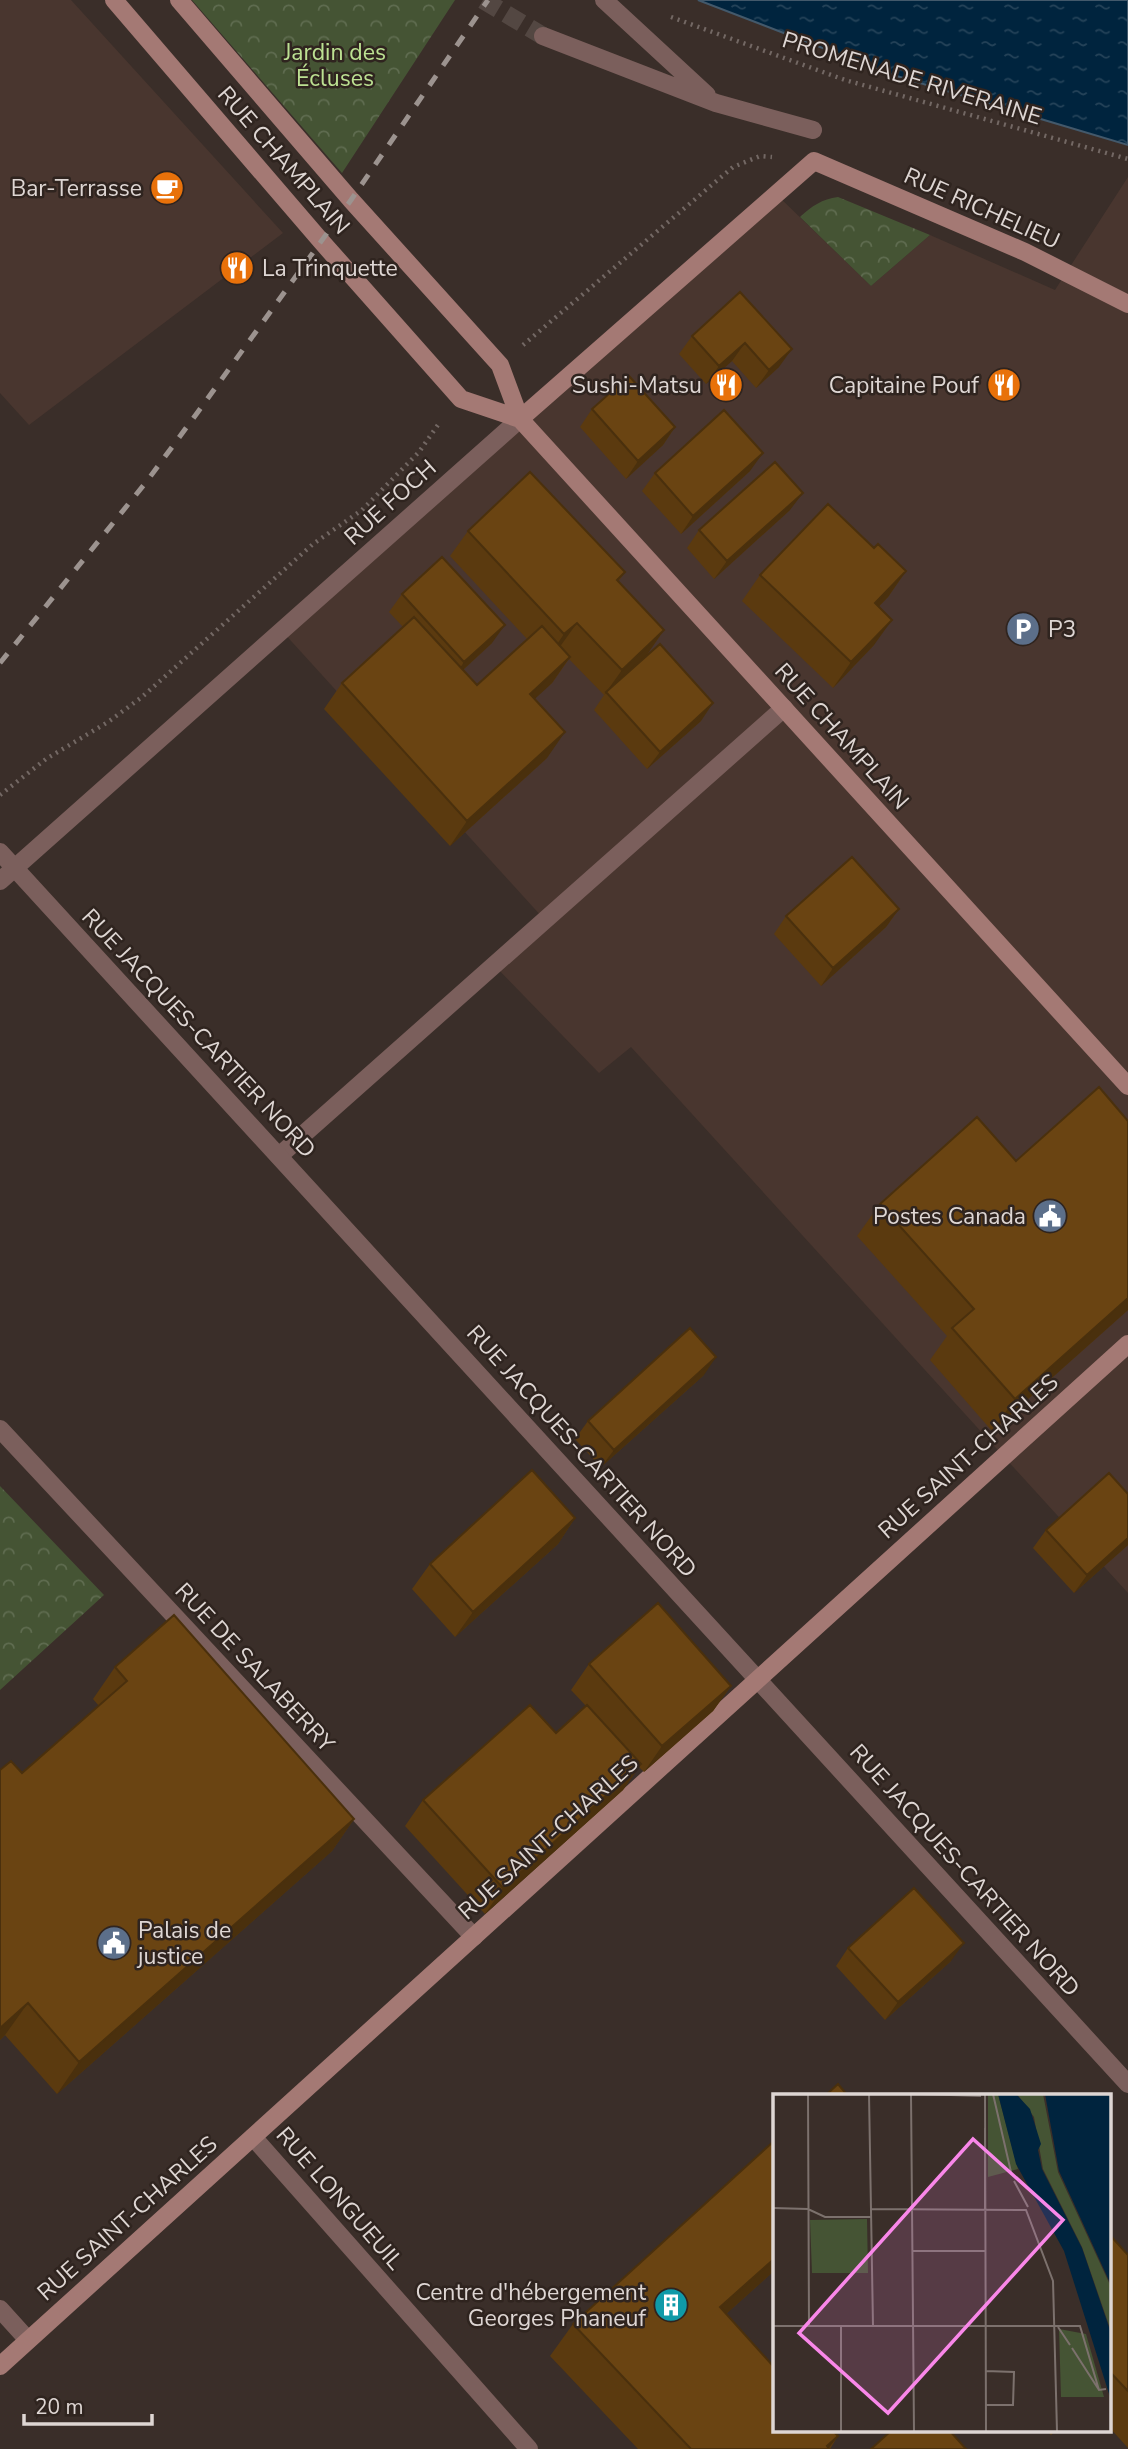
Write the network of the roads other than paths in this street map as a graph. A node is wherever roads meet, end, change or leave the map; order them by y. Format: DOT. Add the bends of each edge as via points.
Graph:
graph roads {
  1 [pos="114,0"];
  2 [pos="179,0"];
  3 [pos="604,0"];
  4 [pos="543,36"];
  5 [pos="716,103"];
  6 [pos="813,130"];
  7 [pos="814,161"];
  8 [pos="1128,304"];
  9 [pos="520,419"];
  10 [pos="784,708"];
  11 [pos="0,852"];
  12 [pos="15,868"];
  13 [pos="0,881"];
  14 [pos="1128,1086"];
  15 [pos="279,1156"];
  16 [pos="1128,1344"];
  17 [pos="0,1429"];
  18 [pos="758,1680"];
  19 [pos="474,1937"];
  20 [pos="1128,2084"];
  21 [pos="253,2137"];
  22 [pos="0,2309"];
  23 [pos="28,2340"];
  24 [pos="0,2366"];
  25 [pos="529,2449"];
  1 -- 9 [label="street, RUE CHAMPLAIN" via="461,399"];
  2 -- 9 [label="street, RUE CHAMPLAIN" via="500,365"];
  3 -- 5 [label="street"];
  4 -- 5 [label="street"];
  5 -- 6 [label="street"];
  7 -- 8 [label="street, RUE RICHELIEU" via="1025,252"];
  7 -- 9 [label="street, RUE FOCH"];
  9 -- 10 [label="street, RUE CHAMPLAIN"];
  9 -- 12 [label="street, RUE FOCH"];
  10 -- 14 [label="street, RUE CHAMPLAIN"];
  10 -- 15 [label="street"];
  11 -- 12 [label="street, RUE JACQUES-CARTIER NORD"];
  12 -- 13 [label="street, RUE FOCH"];
  12 -- 15 [label="street, RUE JACQUES-CARTIER NORD"];
  15 -- 18 [label="street, RUE JACQUES-CARTIER NORD"];
  16 -- 18 [label="street, RUE SAINT-CHARLES"];
  17 -- 19 [label="street, RUE DE SALABERRY"];
  18 -- 19 [label="street, RUE SAINT-CHARLES"];
  18 -- 20 [label="street, RUE JACQUES-CARTIER NORD"];
  19 -- 21 [label="street, RUE SAINT-CHARLES"];
  21 -- 23 [label="street, RUE SAINT-CHARLES"];
  21 -- 25 [label="street, RUE LONGUEUIL"];
  22 -- 23 [label="street"];
  23 -- 24 [label="street, RUE SAINT-CHARLES"];
}
